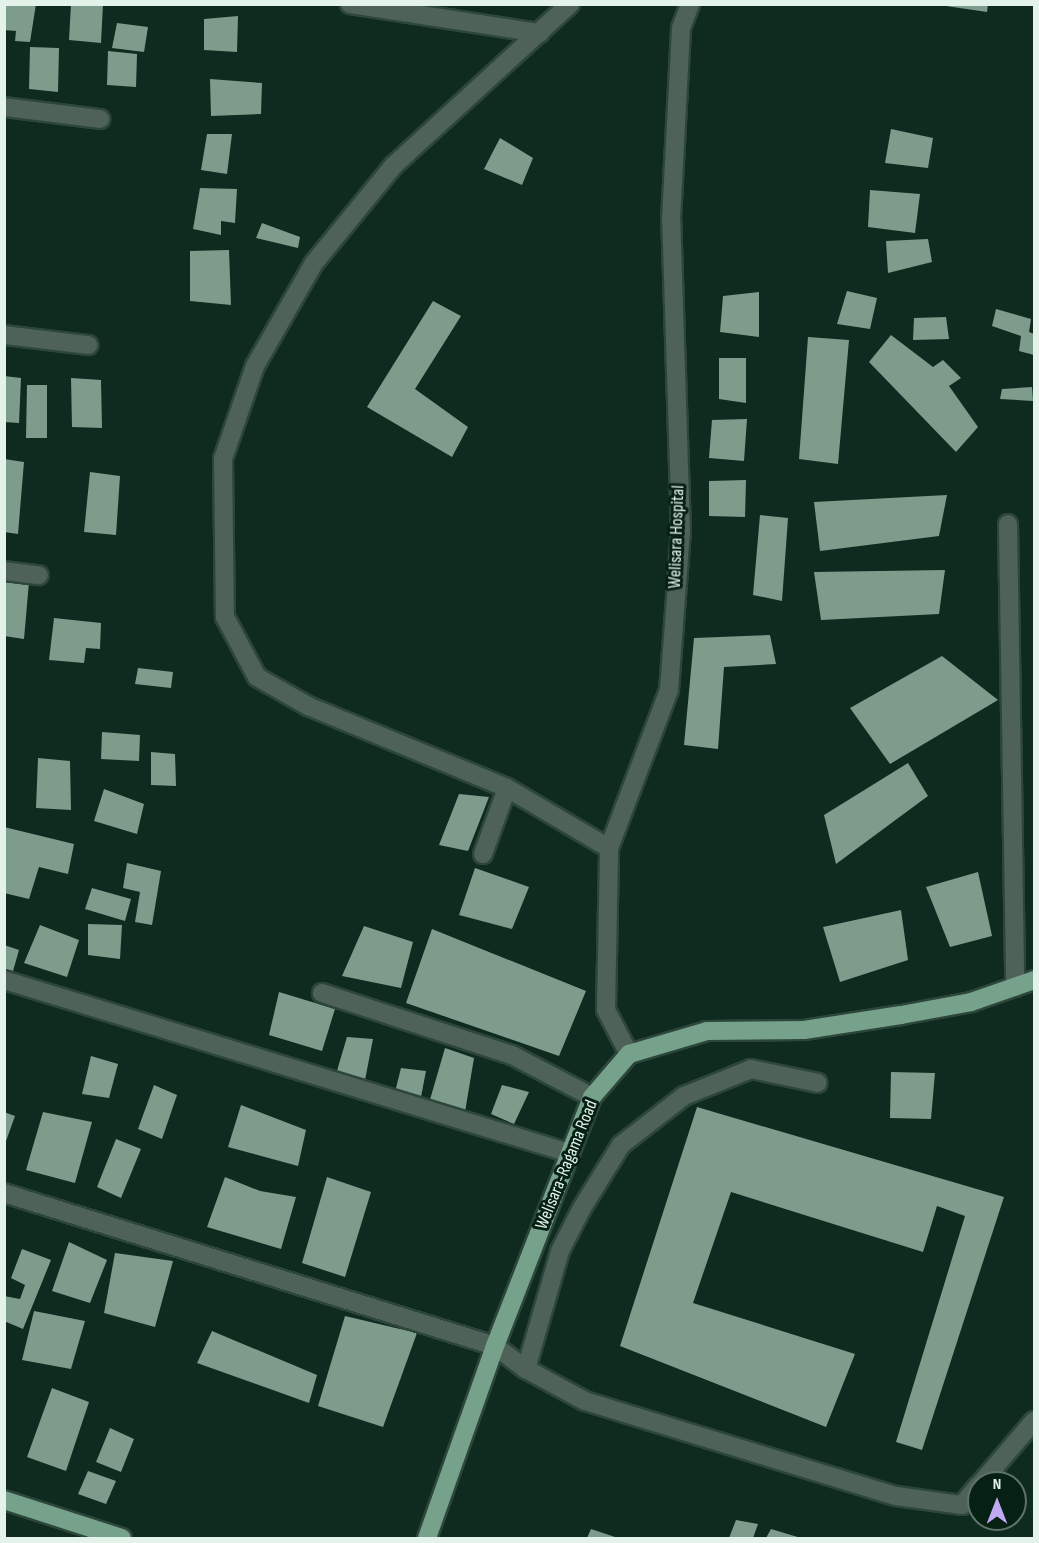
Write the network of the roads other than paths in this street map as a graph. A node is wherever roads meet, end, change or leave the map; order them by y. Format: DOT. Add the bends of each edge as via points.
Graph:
graph roads {
  1 [pos="350,4"];
  2 [pos="570,4"];
  3 [pos="690,4"];
  4 [pos="540,33"];
  5 [pos="4,107"];
  6 [pos="100,119"];
  7 [pos="4,335"];
  8 [pos="87,345"];
  9 [pos="1008,524"];
  10 [pos="4,571"];
  11 [pos="39,575"];
  12 [pos="507,788"];
  13 [pos="609,848"];
  14 [pos="483,854"];
  15 [pos="4,980"];
  16 [pos="1035,980"];
  17 [pos="1015,987"];
  18 [pos="322,993"];
  19 [pos="629,1054"];
  20 [pos="818,1083"];
  21 [pos="592,1097"];
  22 [pos="569,1153"];
  23 [pos="4,1193"];
  24 [pos="495,1346"];
  25 [pos="526,1369"];
  26 [pos="1035,1422"];
  27 [pos="992,1471"];
  28 [pos="967,1498"];
  29 [pos="4,1500"];
  30 [pos="122,1539"];
  31 [pos="427,1539"];
  1 -- 4 [label="street"];
  2 -- 4 [label="street"];
  3 -- 13 [label="street, Welisara Hospital" via="681,28 671,220 681,531 669,690"];
  4 -- 12 [label="street" via="394,165 314,263 255,366 223,459 225,617 257,677 308,706"];
  5 -- 6 [label="street"];
  7 -- 8 [label="street"];
  9 -- 17 [label="street"];
  10 -- 11 [label="street"];
  12 -- 13 [label="street"];
  12 -- 14 [label="street"];
  13 -- 19 [label="street, Welisara Hospital" via="606,1010"];
  15 -- 22 [label="street"];
  16 -- 17 [label="main road"];
  17 -- 19 [label="main road" via="971,1002 804,1030 706,1031"];
  18 -- 21 [label="street" via="512,1055"];
  19 -- 21 [label="main road, Welisara-Ragama Road"];
  20 -- 25 [label="street" via="752,1069 684,1096 621,1145 560,1251"];
  21 -- 22 [label="main road, Welisara-Ragama Road"];
  22 -- 24 [label="main road, Welisara-Ragama Road"];
  23 -- 24 [label="street"];
  24 -- 25 [label="street"];
  24 -- 31 [label="main road, Welisara-Ragama Road"];
  25 -- 28 [label="street" via="585,1401 896,1496 962,1504"];
  26 -- 27 [label="street"];
  29 -- 30 [label="main road"];
}
